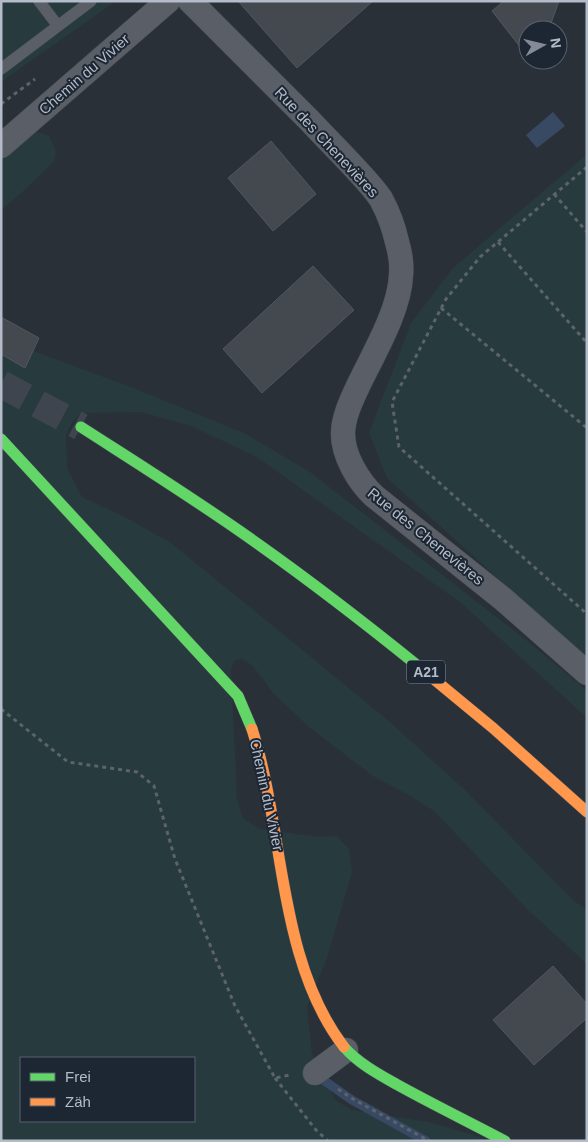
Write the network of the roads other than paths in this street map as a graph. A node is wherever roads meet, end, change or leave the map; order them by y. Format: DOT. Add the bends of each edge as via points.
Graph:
graph roads {
  1 [pos="39,1"];
  2 [pos="91,1"];
  3 [pos="168,1"];
  4 [pos="190,1"];
  5 [pos="58,26"];
  6 [pos="1,69"];
  7 [pos="1,146"];
  8 [pos="80,427"];
  9 [pos="1,439"];
  10 [pos="587,674"];
  11 [pos="587,812"];
  12 [pos="346,1050"];
  13 [pos="315,1073"];
  14 [pos="505,1141"];
  1 -- 5 [label="lane"];
  2 -- 5 [label="lane"];
  3 -- 7 [label="street, Chemin du Vivier"];
  4 -- 10 [label="street, Rue des Chenevières" via="366,180 381,200 390,221 400,257 398,299 354,394 343,426 346,450 360,480 374,496 503,599"];
  5 -- 6 [label="lane"];
  8 -- 11 [label="main road, A21" via="256,543 339,604 480,716"];
  9 -- 12 [label="main road, Chemin du Vivier" via="238,696 245,708 267,786 298,950 324,1017"];
  12 -- 13 [label="street"];
  12 -- 14 [label="main road, Chemin du Vivier" via="367,1068"];
}
